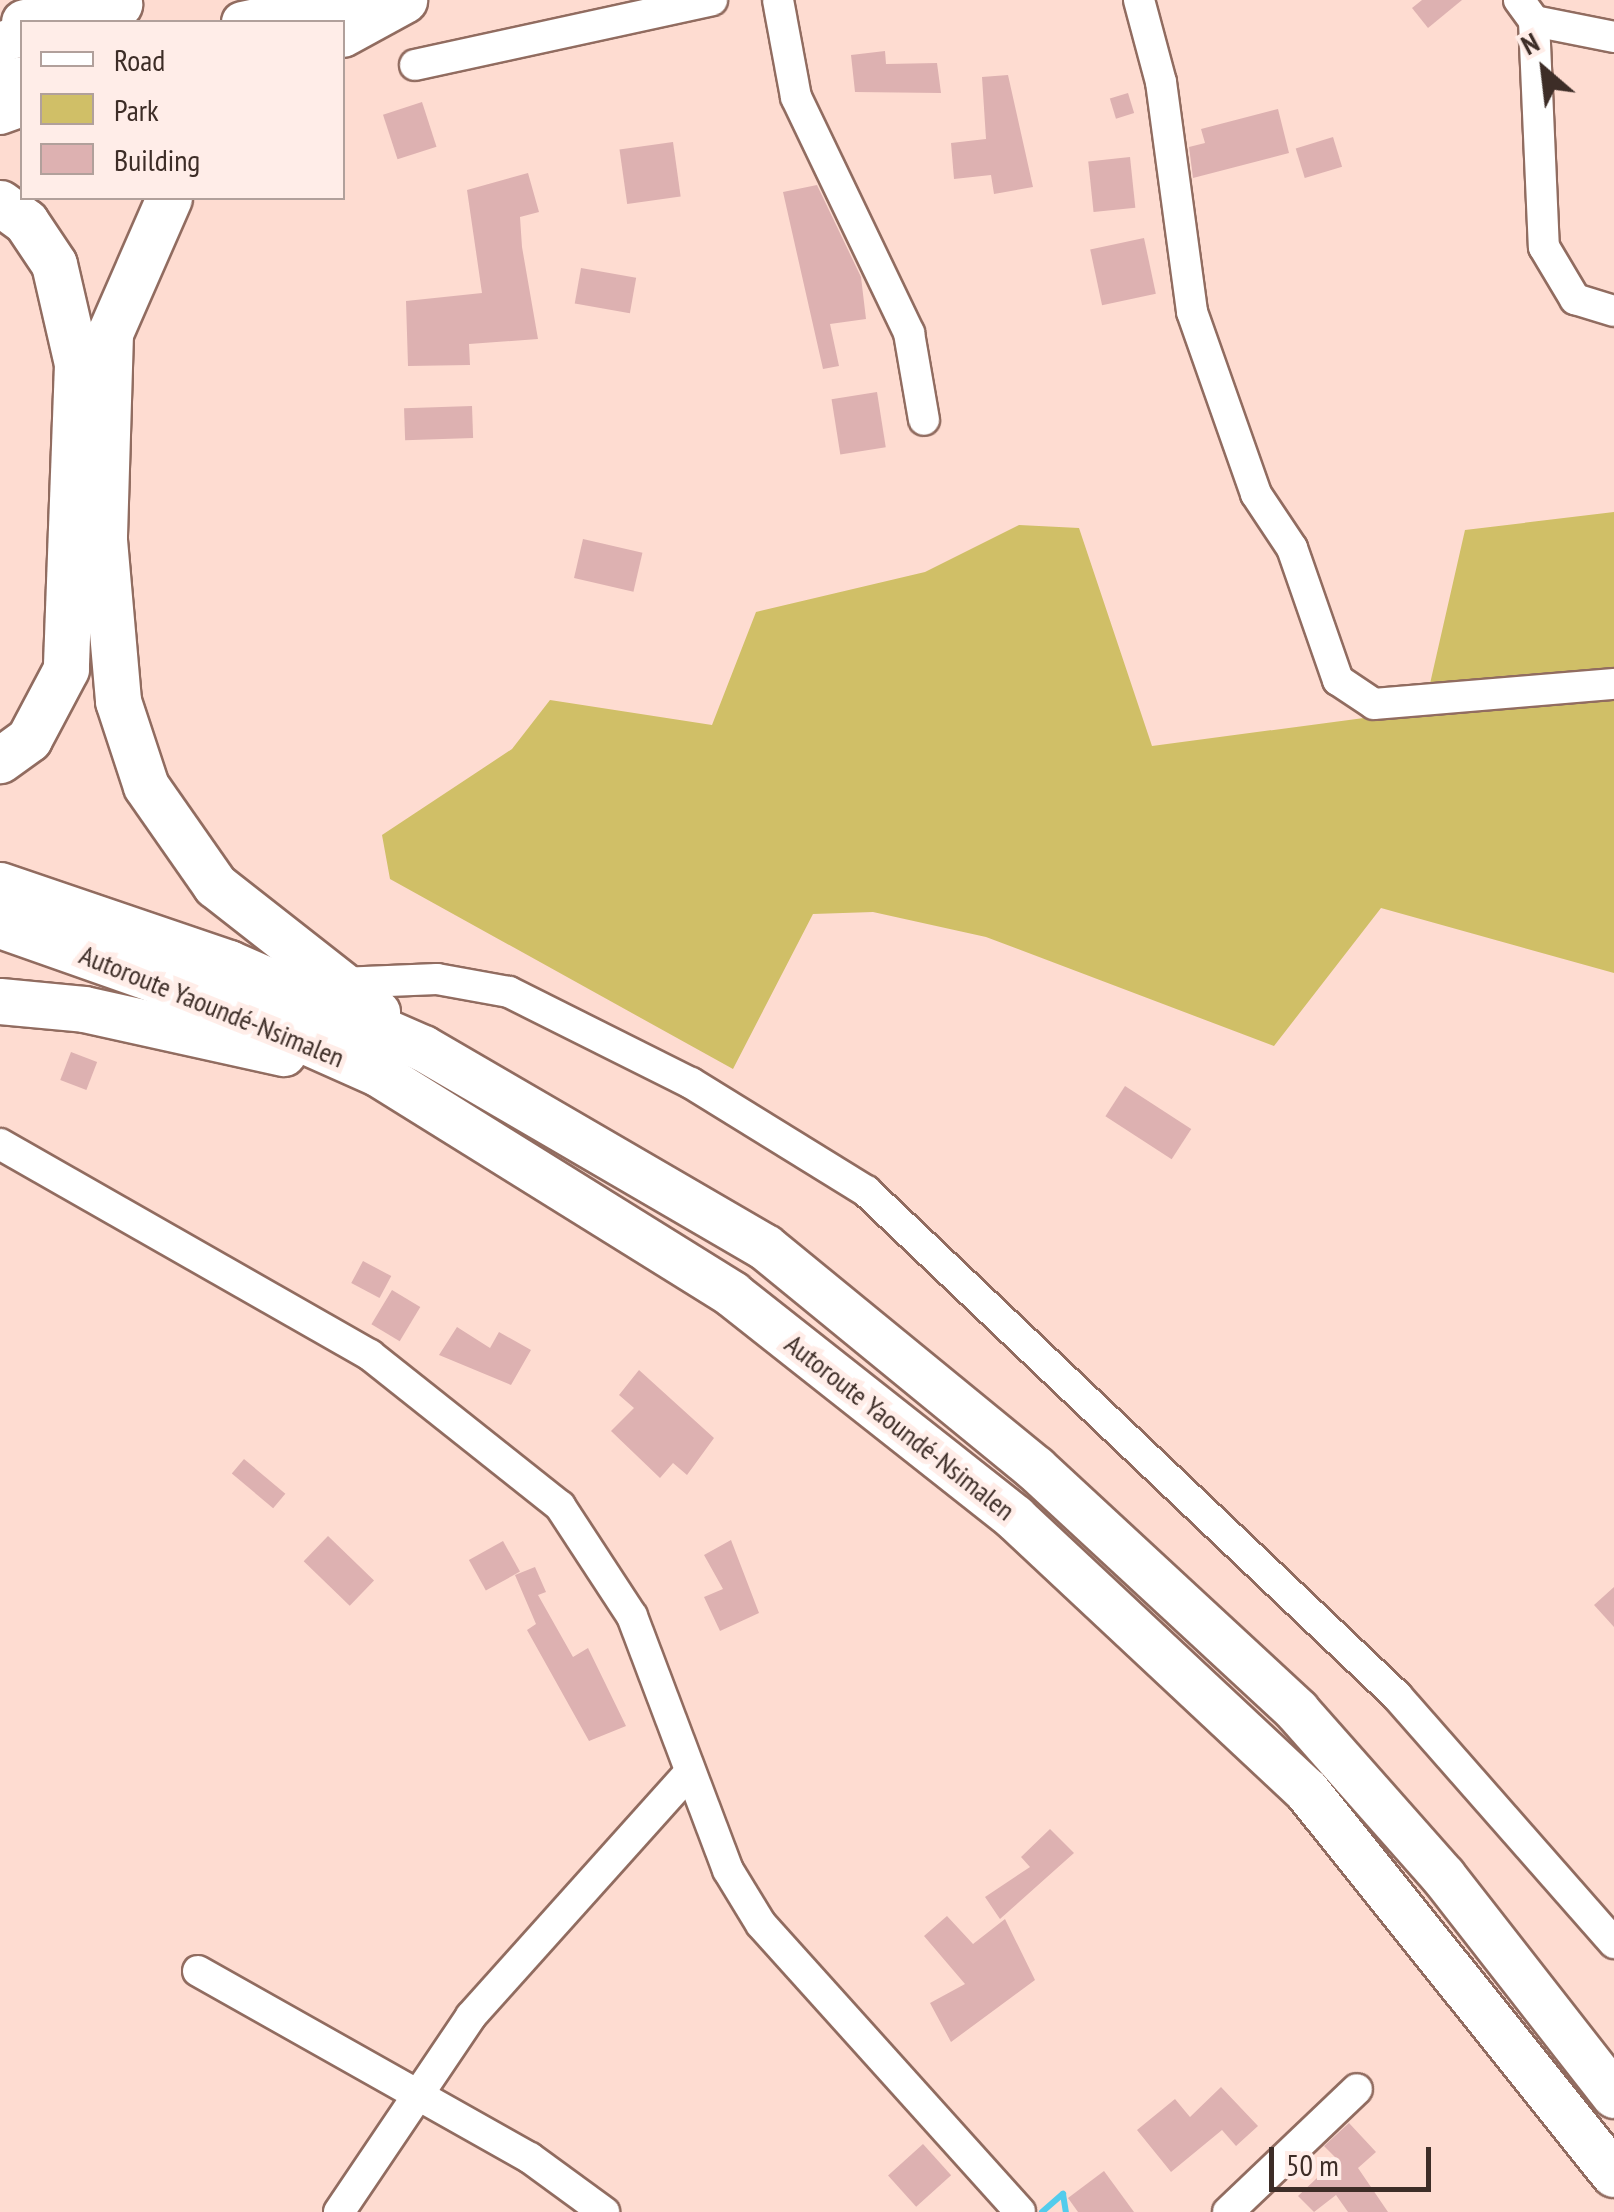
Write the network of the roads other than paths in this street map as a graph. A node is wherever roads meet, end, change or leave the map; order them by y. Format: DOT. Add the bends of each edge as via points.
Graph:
graph roads {
  1 [pos="346,0"];
  2 [pos="404,0"];
  3 [pos="712,0"];
  4 [pos="778,0"];
  5 [pos="1139,0"];
  6 [pos="126,2"];
  7 [pos="1526,10"];
  8 [pos="38,20"];
  9 [pos="68,20"];
  10 [pos="251,20"];
  11 [pos="345,32"];
  12 [pos="1614,37"];
  13 [pos="415,65"];
  14 [pos="167,200"];
  15 [pos="0,203"];
  16 [pos="1614,311"];
  17 [pos="924,420"];
  18 [pos="1614,684"];
  19 [pos="0,760"];
  20 [pos="0,853"];
  21 [pos="0,885"];
  22 [pos="0,924"];
  23 [pos="0,944"];
  24 [pos="221,982"];
  25 [pos="340,983"];
  26 [pos="0,1000"];
  27 [pos="423,1048"];
  28 [pos="379,1074"];
  29 [pos="0,1144"];
  30 [pos="689,1773"];
  31 [pos="1614,1943"];
  32 [pos="198,1971"];
  33 [pos="1357,2090"];
  34 [pos="1614,2095"];
  35 [pos="415,2099"];
  36 [pos="1614,2174"];
  37 [pos="339,2212"];
  38 [pos="604,2212"];
  39 [pos="1020,2212"];
  40 [pos="1228,2212"];
  1 -- 10 [label="main road"];
  2 -- 11 [label="highway"];
  3 -- 13 [label="street"];
  4 -- 17 [label="street" via="796,98 909,333"];
  5 -- 18 [label="street" via="1162,82 1192,312 1256,494 1292,548 1338,680 1374,704"];
  6 -- 8 [label="highway"];
  6 -- 9 [label="main road"];
  7 -- 12 [label="street"];
  7 -- 16 [label="street" via="1544,247 1575,299"];
  14 -- 25 [label="highway" via="110,333 104,540 118,701 146,786 215,885"];
  15 -- 19 [label="highway" via="26,222 54,264 78,364 66,668 53,706"];
  20 -- 24 [label="highway"];
  21 -- 24 [label="highway, Autoroute Yaoundé-Nsimalen"];
  22 -- 24 [label="highway, Autoroute Yaoundé-Nsimalen"];
  23 -- 24 [label="highway"];
  24 -- 27 [label="highway, Autoroute Yaoundé-Nsimalen"];
  24 -- 28 [label="highway, Autoroute Yaoundé-Nsimalen"];
  25 -- 27 [label="highway"];
  25 -- 31 [label="street" via="437,980 509,992 691,1083 866,1191 1397,1696"];
  26 -- 28 [label="highway" via="84,1009"];
  27 -- 34 [label="highway, Autoroute Yaoundé-Nsimalen" via="764,1247 1036,1468 1297,1711 1443,1876"];
  28 -- 36 [label="highway, Autoroute Yaoundé-Nsimalen" via="732,1294 1014,1517 1306,1790"];
  29 -- 30 [label="street" via="370,1355 502,1452 560,1506 604,1566 660,1682"];
  30 -- 35 [label="street" via="541,1932"];
  30 -- 39 [label="street" via="761,1924"];
  32 -- 35 [label="street"];
  33 -- 40 [label="street"];
  35 -- 37 [label="street"];
  35 -- 38 [label="street" via="530,2158"];
}
